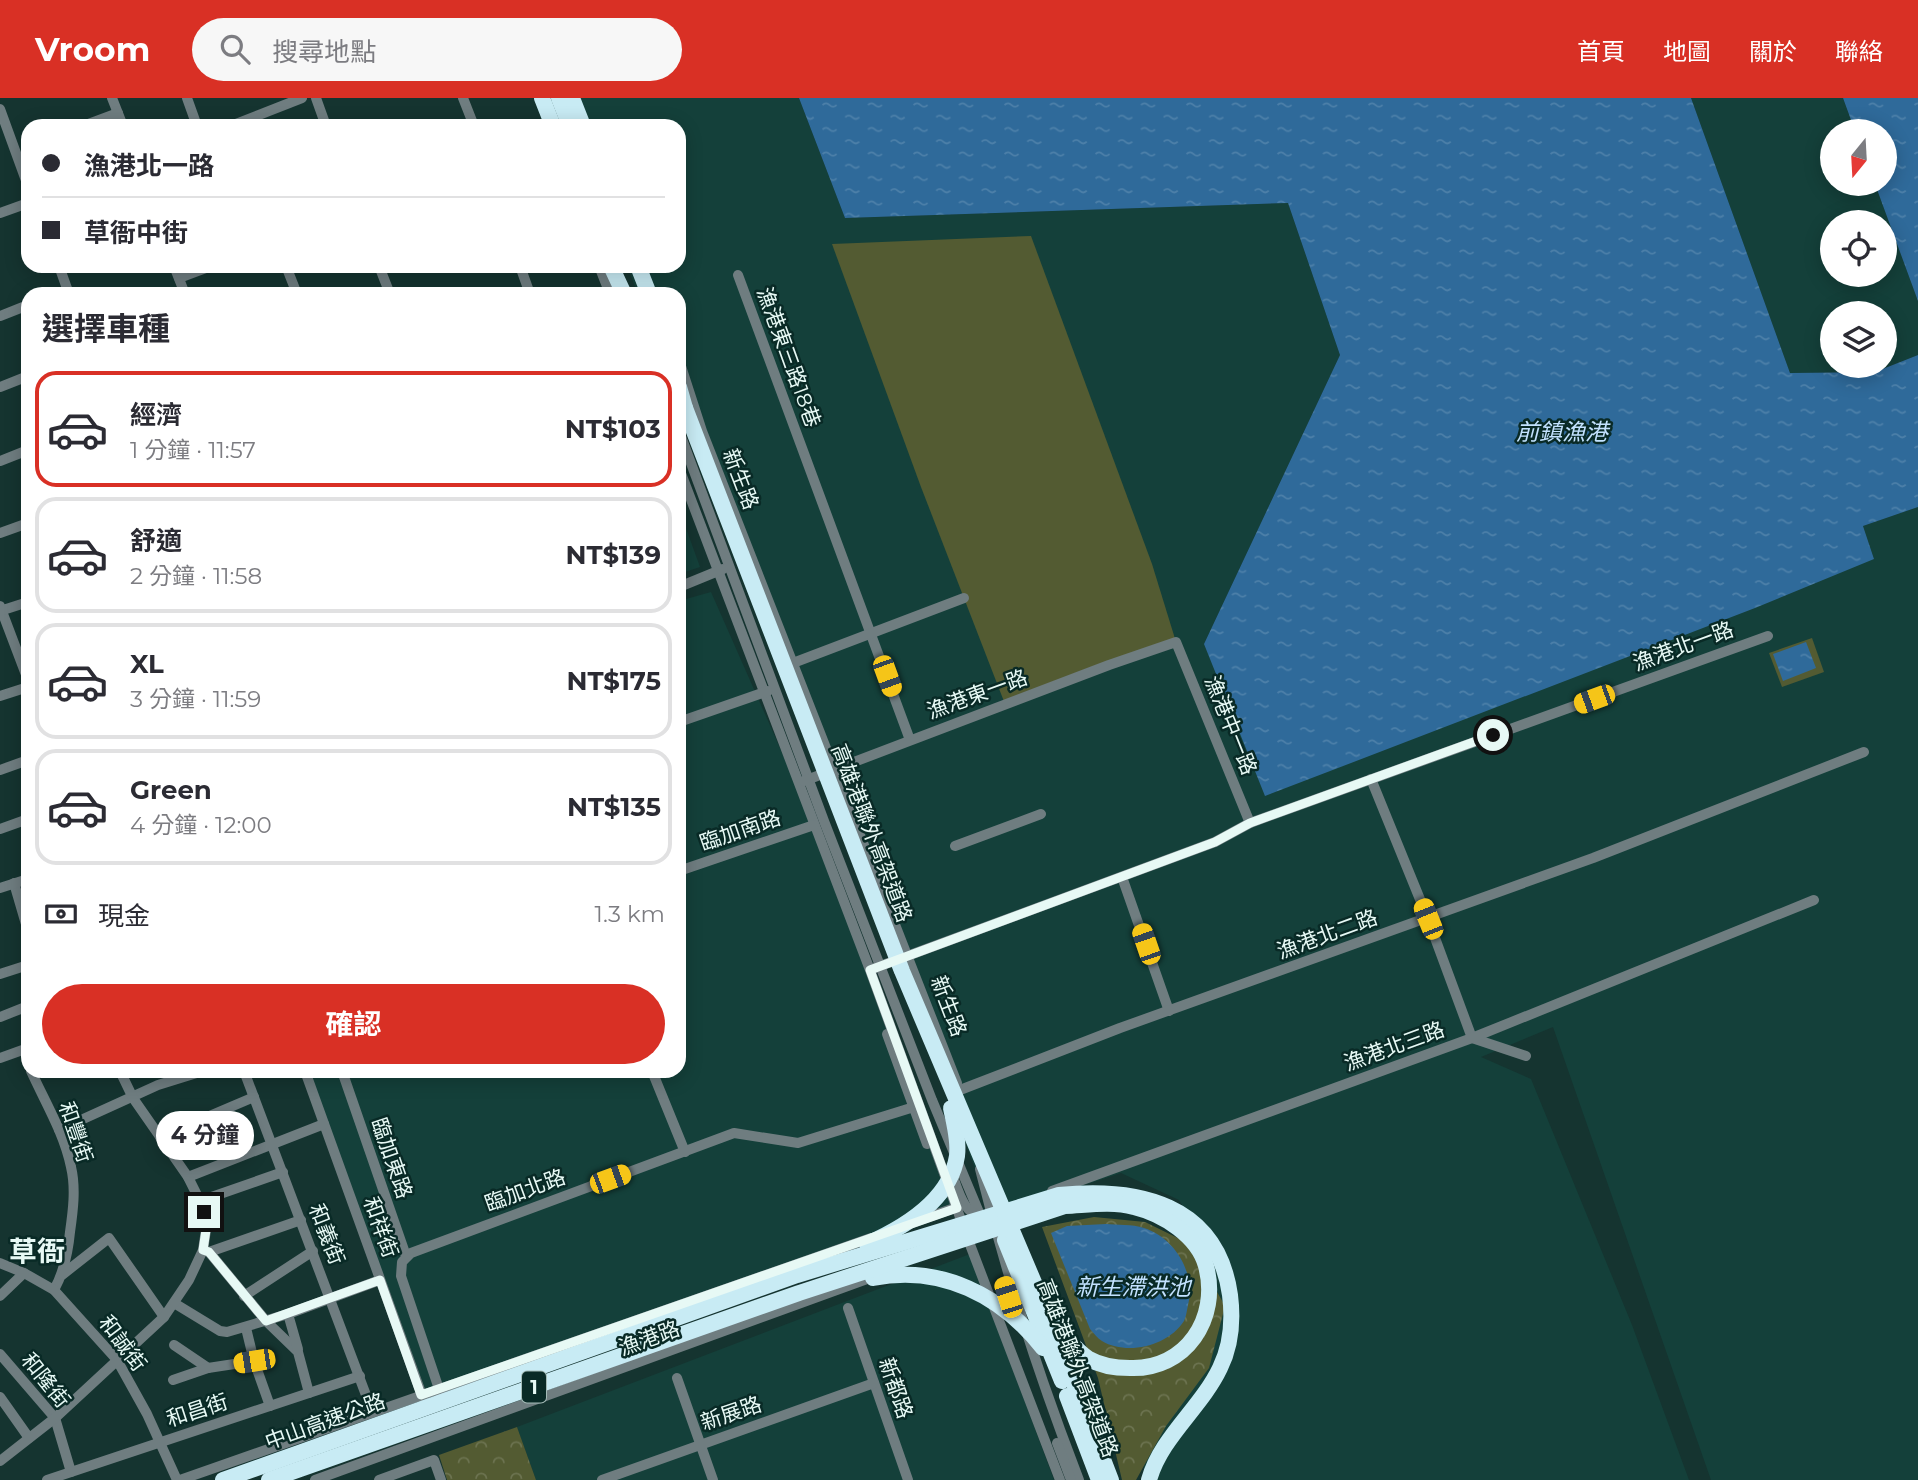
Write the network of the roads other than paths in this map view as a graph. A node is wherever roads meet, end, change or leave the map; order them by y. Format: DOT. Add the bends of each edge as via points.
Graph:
graph roads {
  1 [pos="112,98"];
  2 [pos="187,98"];
  3 [pos="302,98"];
  4 [pos="316,98"];
  5 [pos="463,98"];
  6 [pos="534,98"];
  7 [pos="542,98"];
  8 [pos="550,98"];
  9 [pos="559,98"];
  10 [pos="566,98"];
  11 [pos="572,98"];
  12 [pos="580,98"];
  13 [pos="0,109"];
  14 [pos="118,113"];
  15 [pos="102,119"];
  16 [pos="120,119"];
  17 [pos="194,119"];
  18 [pos="249,119"];
  19 [pos="324,119"];
  20 [pos="471,119"];
  21 [pos="542,119"];
  22 [pos="550,119"];
  23 [pos="558,119"];
  24 [pos="567,119"];
  25 [pos="574,119"];
  26 [pos="582,119"];
  27 [pos="583,119"];
  28 [pos="5,136"];
  29 [pos="21,149"];
  30 [pos="16,151"];
  31 [pos="21,166"];
  32 [pos="21,206"];
  33 [pos="0,213"];
  34 [pos="177,273"];
  35 [pos="192,273"];
  36 [pos="738,275"];
  37 [pos="179,278"];
  38 [pos="182,287"];
  39 [pos="21,308"];
  40 [pos="0,316"];
  41 [pos="21,379"];
  42 [pos="686,382"];
  43 [pos="0,387"];
  44 [pos="686,420"];
  45 [pos="686,421"];
  46 [pos="21,453"];
  47 [pos="686,455"];
  48 [pos="0,461"];
  49 [pos="686,485"];
  50 [pos="686,496"];
  51 [pos="21,526"];
  52 [pos="0,533"];
  53 [pos="720,570"];
  54 [pos="686,584"];
  55 [pos="964,598"];
  56 [pos="21,604"];
  57 [pos="1,609"];
  58 [pos="871,634"];
  59 [pos="1768,636"];
  60 [pos="1176,642"];
  61 [pos="21,662"];
  62 [pos="793,663"];
  63 [pos="21,689"];
  64 [pos="765,692"];
  65 [pos="0,696"];
  66 [pos="686,720"];
  67 [pos="910,740"];
  68 [pos="1864,752"];
  69 [pos="21,762"];
  70 [pos="835,769"];
  71 [pos="0,770"];
  72 [pos="1371,779"];
  73 [pos="799,782"];
  74 [pos="1041,814"];
  75 [pos="21,822"];
  76 [pos="1250,823"];
  77 [pos="811,826"];
  78 [pos="0,829"];
  79 [pos="955,846"];
  80 [pos="686,869"];
  81 [pos="1122,877"];
  82 [pos="21,881"];
  83 [pos="14,883"];
  84 [pos="0,888"];
  85 [pos="1814,900"];
  86 [pos="21,907"];
  87 [pos="1428,919"];
  88 [pos="909,955"];
  89 [pos="21,967"];
  90 [pos="871,969"];
  91 [pos="0,974"];
  92 [pos="21,1009"];
  93 [pos="1169,1011"];
  94 [pos="0,1017"];
  95 [pos="1472,1038"];
  96 [pos="21,1050"];
  97 [pos="1526,1056"];
  98 [pos="0,1058"];
  99 [pos="34,1078"];
  100 [pos="123,1078"];
  101 [pos="180,1078"];
  102 [pos="247,1078"];
  103 [pos="307,1078"];
  104 [pos="344,1078"];
  105 [pos="655,1078"];
  106 [pos="960,1090"];
  107 [pos="254,1097"];
  108 [pos="133,1098"];
  109 [pos="917,1106"];
  110 [pos="951,1108"];
  111 [pos="324,1124"];
  112 [pos="59,1130"];
  113 [pos="160,1137"];
  114 [pos="272,1144"];
  115 [pos="685,1152"];
  116 [pos="283,1171"];
  117 [pos="188,1177"];
  118 [pos="200,1201"];
  119 [pos="962,1206"];
  120 [pos="986,1214"];
  121 [pos="301,1220"];
  122 [pos="992,1235"];
  123 [pos="967,1243"];
  124 [pos="206,1251"];
  125 [pos="313,1251"];
  126 [pos="406,1256"];
  127 [pos="0,1263"];
  128 [pos="24,1273"];
  129 [pos="62,1275"];
  130 [pos="797,1275"];
  131 [pos="380,1280"];
  132 [pos="54,1290"];
  133 [pos="799,1293"];
  134 [pos="0,1296"];
  135 [pos="244,1296"];
  136 [pos="331,1298"];
  137 [pos="174,1303"];
  138 [pos="1044,1306"];
  139 [pos="848,1308"];
  140 [pos="288,1314"];
  141 [pos="164,1317"];
  142 [pos="266,1321"];
  143 [pos="246,1328"];
  144 [pos="174,1345"];
  145 [pos="298,1352"];
  146 [pos="0,1354"];
  147 [pos="117,1360"];
  148 [pos="254,1361"];
  149 [pos="208,1368"];
  150 [pos="360,1376"];
  151 [pos="677,1378"];
  152 [pos="173,1380"];
  153 [pos="1062,1381"];
  154 [pos="874,1383"];
  155 [pos="438,1388"];
  156 [pos="309,1393"];
  157 [pos="421,1395"];
  158 [pos="0,1397"];
  159 [pos="270,1406"];
  160 [pos="372,1411"];
  161 [pos="55,1418"];
  162 [pos="453,1430"];
  163 [pos="435,1436"];
  164 [pos="29,1438"];
  165 [pos="160,1443"];
  166 [pos="701,1444"];
  167 [pos="239,1459"];
  168 [pos="0,1461"];
  169 [pos="71,1472"];
  170 [pos="47,1480"];
  171 [pos="178,1480"];
  172 [pos="223,1480"];
  173 [pos="244,1480"];
  174 [pos="269,1480"];
  175 [pos="315,1480"];
  176 [pos="379,1480"];
  177 [pos="441,1480"];
  178 [pos="602,1480"];
  179 [pos="713,1480"];
  180 [pos="908,1480"];
  181 [pos="1053,1480"];
  182 [pos="1060,1480"];
  183 [pos="1071,1480"];
  184 [pos="1079,1480"];
  185 [pos="1099,1480"];
  186 [pos="1111,1480"];
  187 [pos="1149,1480"];
  1 -- 14 [label="street"];
  2 -- 17 [label="street"];
  3 -- 18 [label="street"];
  4 -- 19 [label="street"];
  5 -- 20 [label="street"];
  6 -- 21 [label="street"];
  7 -- 22 [label="highway"];
  8 -- 23 [label="street"];
  9 -- 24 [label="highway"];
  10 -- 25 [label="highway"];
  11 -- 26 [label="highway, bridge"];
  12 -- 27 [label="street"];
  13 -- 28 [label="street"];
  14 -- 15 [label="street"];
  14 -- 16 [label="street"];
  28 -- 30 [label="street"];
  29 -- 30 [label="street"];
  30 -- 31 [label="street"];
  32 -- 33 [label="street"];
  34 -- 37 [label="street"];
  35 -- 37 [label="street"];
  36 -- 58 [label="street, 漁港東三路18巷"];
  37 -- 38 [label="street"];
  39 -- 40 [label="street"];
  41 -- 43 [label="street"];
  42 -- 62 [label="street, 新生路"];
  44 -- 138 [label="highway, 高雄港聯外高架道路, bridge" via="902,971"];
  45 -- 110 [label="highway, 高雄港聯外高架道路" via="893,974"];
  46 -- 48 [label="street"];
  47 -- 53 [label="street, 新生路"];
  49 -- 53 [label="street, 新生路"];
  50 -- 53 [label="street, 新生路"];
  51 -- 52 [label="street"];
  53 -- 54 [label="street"];
  53 -- 64 [label="street, 新生路"];
  53 -- 64 [label="street, 新生路"];
  55 -- 58 [label="street"];
  56 -- 57 [label="street"];
  57 -- 61 [label="street"];
  58 -- 62 [label="street"];
  58 -- 67 [label="street, 漁港東三路18巷"];
  59 -- 72 [label="street, 漁港北一路"];
  60 -- 67 [label="street, 漁港東一路"];
  60 -- 76 [label="street, 漁港中一路"];
  62 -- 70 [label="street, 新生路"];
  63 -- 65 [label="street"];
  64 -- 66 [label="street"];
  64 -- 73 [label="street, 新生路"];
  64 -- 73 [label="street, 新生路"];
  67 -- 70 [label="street, 漁港東一路"];
  68 -- 87 [label="street, 漁港北二路"];
  69 -- 71 [label="street"];
  70 -- 73 [label="street, 漁港東一路"];
  70 -- 88 [label="street, 新生路"];
  72 -- 76 [label="street, 漁港北一路"];
  72 -- 87 [label="street"];
  73 -- 77 [label="street, 新生路"];
  73 -- 90 [label="street, 新生路"];
  74 -- 79 [label="street"];
  75 -- 78 [label="street"];
  76 -- 81 [label="street, 漁港北一路" via="1215,842"];
  77 -- 80 [label="street, 臨加南路"];
  77 -- 90 [label="street, 新生路"];
  81 -- 88 [label="street, 漁港北一路"];
  81 -- 93 [label="street"];
  82 -- 83 [label="street"];
  83 -- 84 [label="street"];
  83 -- 86 [label="street"];
  85 -- 95 [label="street, 漁港北三路"];
  87 -- 93 [label="street, 漁港北二路"];
  87 -- 95 [label="street"];
  88 -- 90 [label="street, 漁港北一路"];
  88 -- 106 [label="street, 新生路"];
  89 -- 91 [label="street"];
  90 -- 109 [label="street, 新生路"];
  90 -- 119 [label="street, 新生路" via="932,1100"];
  92 -- 94 [label="street"];
  93 -- 106 [label="street, 漁港北二路"];
  95 -- 97 [label="street"];
  95 -- 120 [label="street, 漁港北三路"];
  96 -- 98 [label="street"];
  99 -- 112 [label="street, 和豐街"];
  100 -- 108 [label="street"];
  101 -- 108 [label="street"];
  102 -- 107 [label="street, 和義街"];
  103 -- 111 [label="street, 和祥街"];
  104 -- 126 [label="street, 臨加東路"];
  105 -- 115 [label="street"];
  106 -- 120 [label="street, 新生路"];
  107 -- 113 [label="street"];
  107 -- 114 [label="street, 和義街"];
  108 -- 112 [label="street"];
  108 -- 113 [label="street"];
  109 -- 115 [label="street, 臨加北路" via="798,1143 734,1133"];
  109 -- 119 [label="street, 新生路"];
  110 -- 130 [label="highway, bridge" via="957,1156 937,1196 885,1237"];
  110 -- 153 [label="highway, 高雄港聯外高架道路, bridge"];
  111 -- 114 [label="street"];
  111 -- 131 [label="street, 和祥街"];
  112 -- 129 [label="street, 和豐街" via="71,1168 74,1201"];
  113 -- 117 [label="street"];
  114 -- 116 [label="street, 和義街"];
  114 -- 117 [label="street"];
  115 -- 126 [label="street, 臨加北路"];
  116 -- 118 [label="street"];
  116 -- 121 [label="street, 和義街"];
  117 -- 118 [label="street"];
  118 -- 124 [label="street"];
  119 -- 120 [label="street, 新生路"];
  119 -- 123 [label="street, 新生路"];
  119 -- 155 [label="street, 漁港路"];
  120 -- 122 [label="street, 新生路"];
  121 -- 124 [label="street"];
  121 -- 125 [label="street, 和義街"];
  122 -- 123 [label="street, 漁港路"];
  122 -- 183 [label="street, 新生路" via="1047,1418"];
  122 -- 184 [label="street, 新生路"];
  123 -- 162 [label="street, 漁港路"];
  123 -- 181 [label="street, 新生路"];
  123 -- 182 [label="street, 新生路"];
  124 -- 135 [label="street"];
  124 -- 137 [label="street"];
  125 -- 135 [label="street"];
  125 -- 136 [label="street, 和義街"];
  126 -- 155 [label="street" via="401,1276"];
  127 -- 128 [label="street, 和誠街"];
  128 -- 132 [label="street, 和誠街"];
  128 -- 134 [label="street"];
  129 -- 132 [label="street, 和豐街"];
  129 -- 141 [label="street" via="109,1238"];
  130 -- 172 [label="highway, 中山高速公路 / 1, bridge"];
  130 -- 187 [label="highway, bridge" via="1059,1195 1124,1193 1172,1209 1197,1227 1219,1256 1228,1283 1231,1324 1220,1367 1161,1450"];
  131 -- 136 [label="street"];
  131 -- 157 [label="street, 和祥街"];
  132 -- 147 [label="street, 和誠街"];
  133 -- 138 [label="highway, bridge" via="1065,1206 1135,1207 1164,1219 1191,1240 1206,1265 1209,1302 1197,1338 1169,1362 1141,1369 1113,1368 1089,1359 1066,1338"];
  133 -- 153 [label="highway, bridge" via="897,1273 957,1283 1009,1311 1035,1338"];
  133 -- 174 [label="highway, 中山高速公路 / 1, bridge"];
  135 -- 142 [label="street"];
  136 -- 140 [label="street"];
  136 -- 150 [label="street, 和義街"];
  137 -- 141 [label="street"];
  137 -- 143 [label="street" via="220,1331"];
  138 -- 186 [label="highway, 高雄港聯外高架道路, bridge"];
  139 -- 154 [label="street, 新都路"];
  140 -- 142 [label="street"];
  140 -- 145 [label="street"];
  141 -- 147 [label="street"];
  142 -- 143 [label="street"];
  142 -- 145 [label="street"];
  143 -- 148 [label="street"];
  144 -- 149 [label="street"];
  145 -- 156 [label="street"];
  146 -- 161 [label="street, 和隆街"];
  147 -- 161 [label="street"];
  147 -- 165 [label="street, 和誠街"];
  148 -- 149 [label="street"];
  148 -- 159 [label="street"];
  149 -- 152 [label="street"];
  150 -- 156 [label="street, 和昌街"];
  150 -- 160 [label="street, 和義街"];
  151 -- 166 [label="street"];
  153 -- 185 [label="highway, 高雄港聯外高架道路"];
  154 -- 166 [label="street, 新展路"];
  154 -- 180 [label="street, 新都路"];
  155 -- 157 [label="street, 漁港路"];
  155 -- 162 [label="street"];
  156 -- 159 [label="street, 和昌街"];
  157 -- 160 [label="street, 漁港路"];
  157 -- 163 [label="street, 和祥街"];
  158 -- 164 [label="street"];
  159 -- 165 [label="street, 和昌街"];
  160 -- 167 [label="street, 漁港路"];
  161 -- 164 [label="street"];
  161 -- 169 [label="street, 和隆街"];
  162 -- 163 [label="street, 漁港路"];
  163 -- 175 [label="street, 漁港路"];
  164 -- 168 [label="street"];
  165 -- 169 [label="street, 和昌街"];
  165 -- 171 [label="street, 和誠街"];
  166 -- 178 [label="street, 新展路"];
  166 -- 179 [label="street"];
  167 -- 171 [label="street, 漁港路"];
  167 -- 173 [label="street"];
  169 -- 170 [label="street, 和昌街"];
  176 -- 177 [label="street" via="434,1460"];
}
